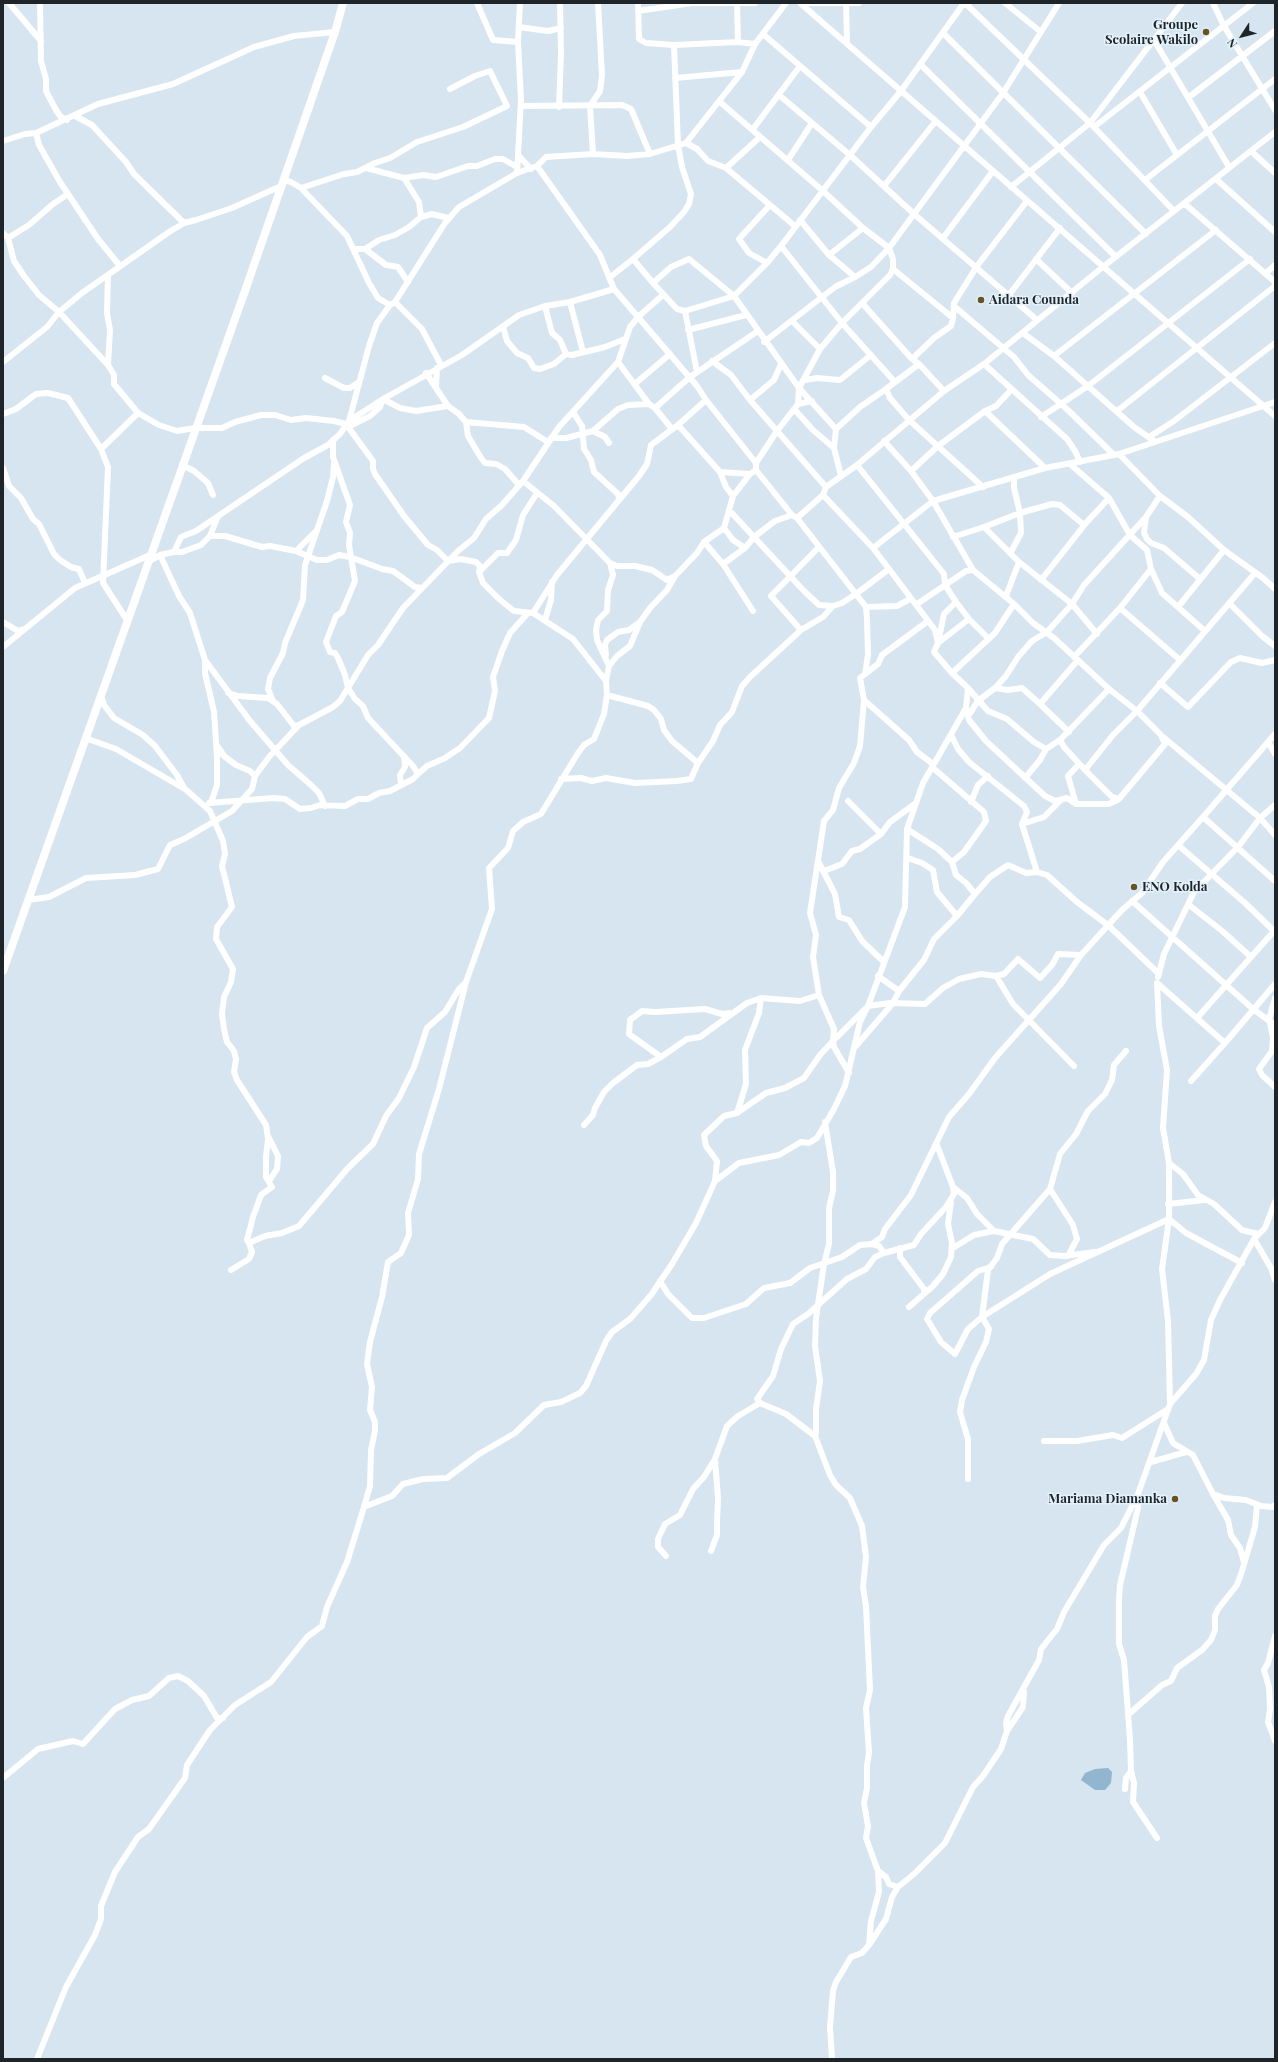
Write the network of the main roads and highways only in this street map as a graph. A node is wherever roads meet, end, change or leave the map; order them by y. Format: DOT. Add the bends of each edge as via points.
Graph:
graph roads {
  1 [pos="343,3"];
  2 [pos="3,971"];
  1 -- 2 [label="main road" via="282,183"];
}
